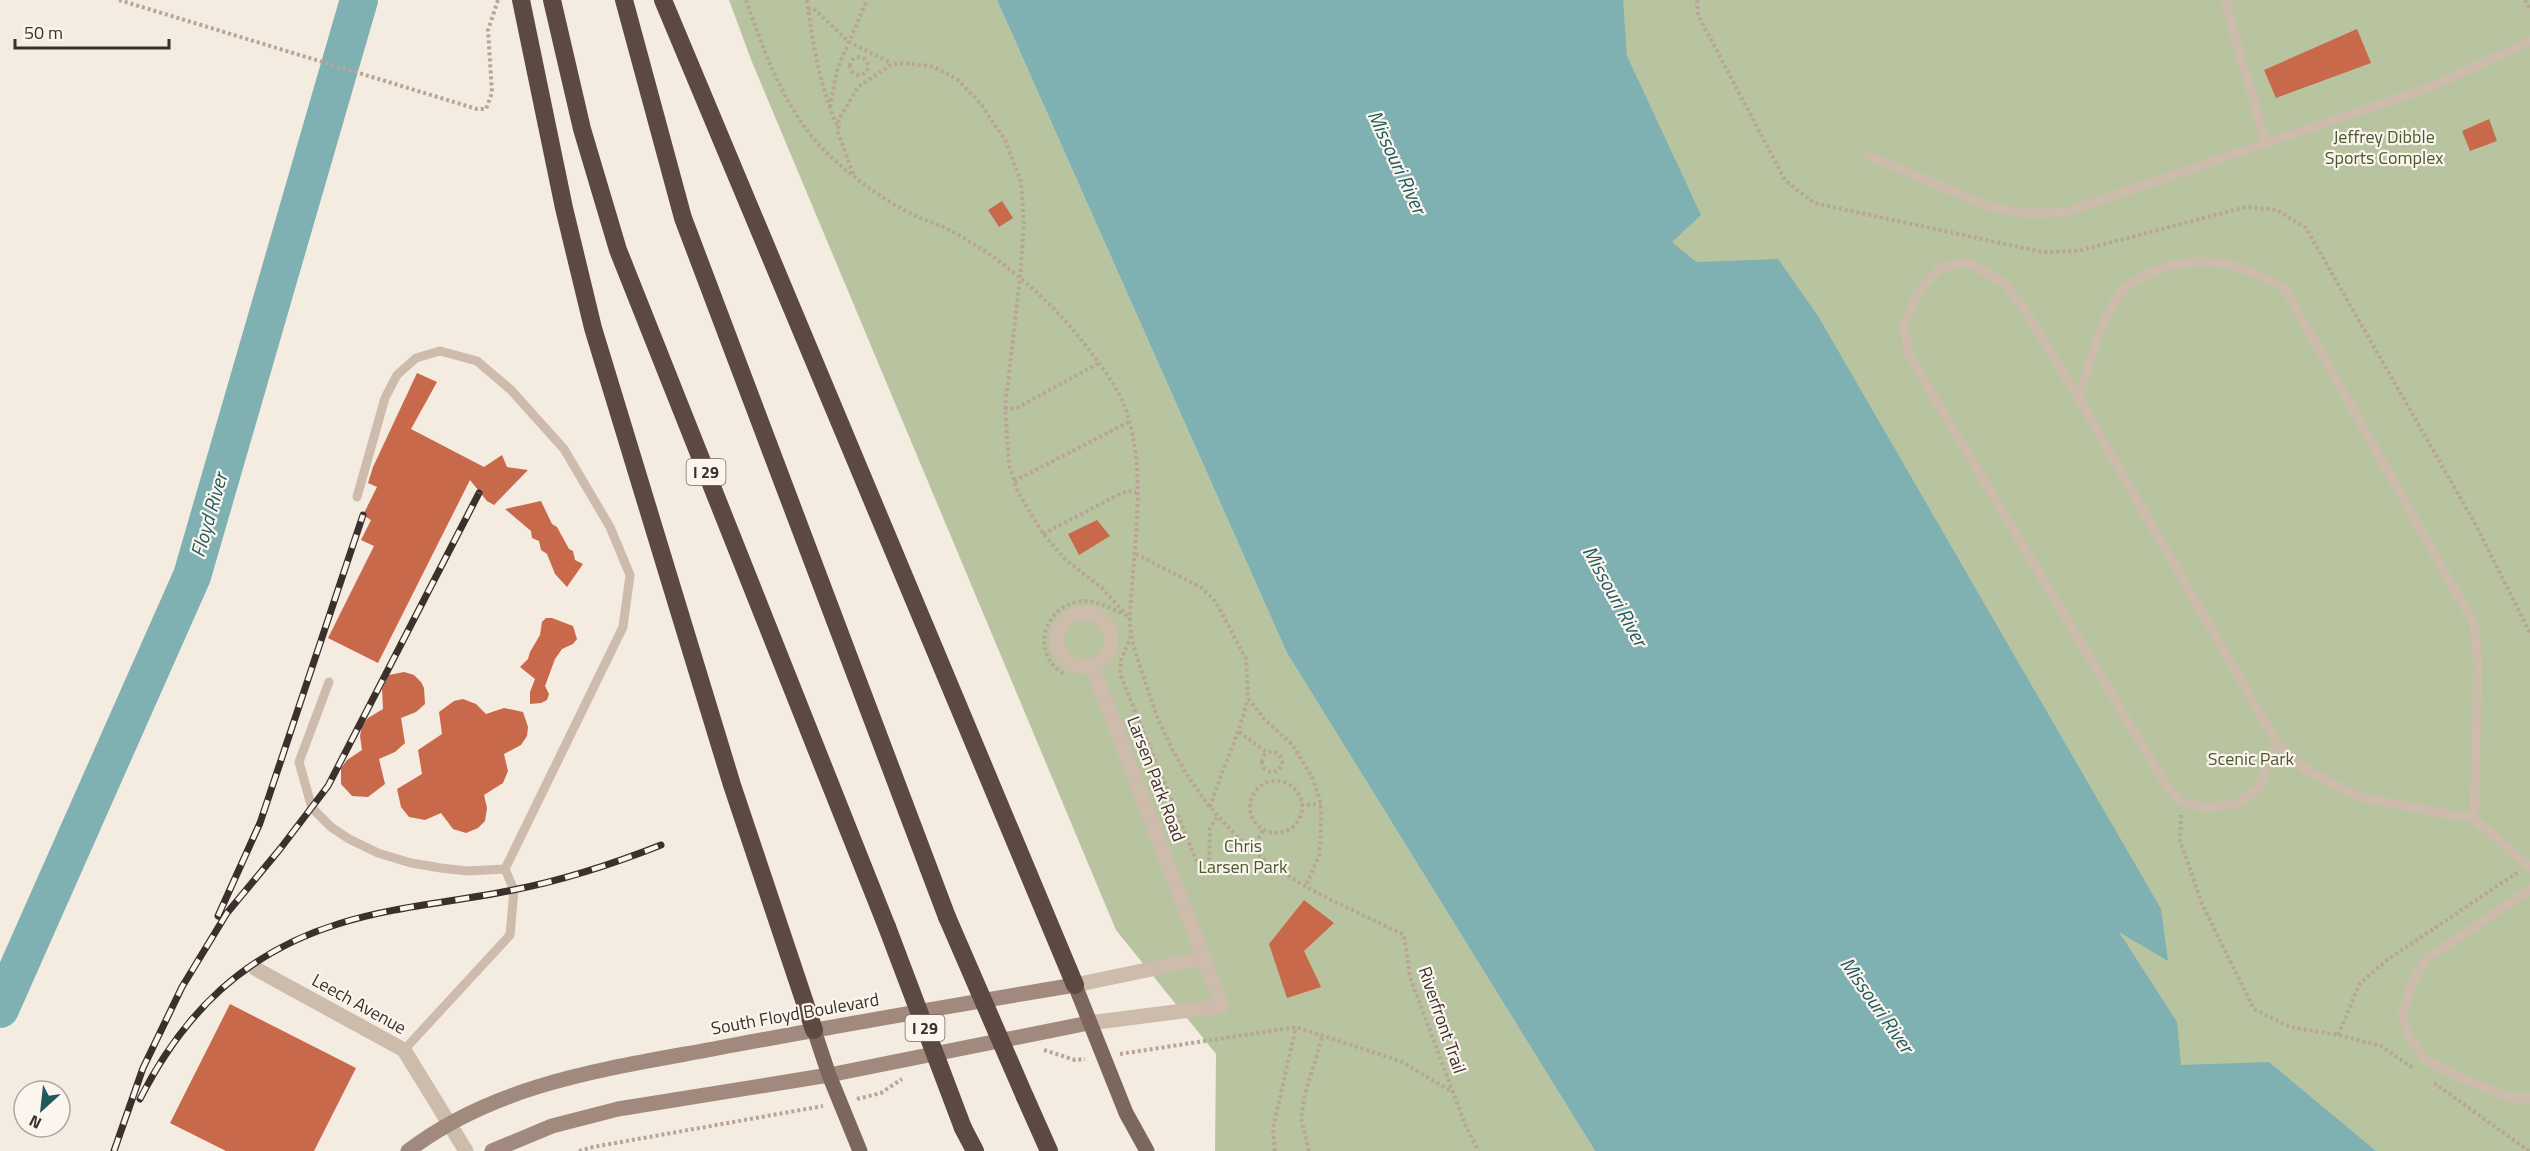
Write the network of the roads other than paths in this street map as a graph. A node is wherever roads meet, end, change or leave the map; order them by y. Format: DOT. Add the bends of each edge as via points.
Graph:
graph roads {
  1 [pos="521,0"];
  2 [pos="624,0"];
  3 [pos="663,0"];
  4 [pos="2225,0"];
  5 [pos="553,4"];
  6 [pos="2530,41"];
  7 [pos="2265,142"];
  8 [pos="1869,156"];
  9 [pos="2079,399"];
  10 [pos="357,497"];
  11 [pos="1092,666"];
  12 [pos="329,682"];
  13 [pos="2277,743"];
  14 [pos="2474,819"];
  15 [pos="2528,866"];
  16 [pos="505,868"];
  17 [pos="2530,889"];
  18 [pos="1204,958"];
  19 [pos="256,969"];
  20 [pos="1075,985"];
  21 [pos="1089,1023"];
  22 [pos="814,1030"];
  23 [pos="404,1050"];
  24 [pos="828,1075"];
  25 [pos="2530,1098"];
  26 [pos="449,1124"];
  27 [pos="408,1151"];
  28 [pos="466,1151"];
  29 [pos="492,1151"];
  30 [pos="860,1151"];
  31 [pos="975,1151"];
  32 [pos="1049,1151"];
  33 [pos="1147,1151"];
  1 -- 22 [label="highway" via="592,328 732,785"];
  2 -- 32 [label="highway, bridge" via="683,218 947,917"];
  3 -- 20 [label="highway"];
  4 -- 7 [label="lane"];
  5 -- 31 [label="highway, I 29, bridge" via="582,129 618,250"];
  6 -- 7 [label="lane" via="2433,86"];
  7 -- 8 [label="lane" via="2066,212 2025,214 1988,206"];
  9 -- 13 [label="lane"];
  9 -- 13 [label="lane" via="2004,283 1967,262 1940,268 1919,290 1904,326 1910,355 2167,788 2182,802 2205,807 2236,804 2259,788"];
  9 -- 14 [label="lane" via="2101,328 2119,294 2143,276 2179,262 2224,262 2255,272 2285,289 2474,624 2478,664"];
  10 -- 16 [label="lane" via="385,398 397,375 416,358 440,351 477,361 511,390 564,449 610,527 630,575 623,627"];
  11 -- 18 [label="street, Larsen Park Road"];
  12 -- 16 [label="lane" via="299,762 312,808 331,827 378,853 449,869"];
  13 -- 14 [label="lane" via="2305,769 2360,797"];
  14 -- 15 [label="lane"];
  16 -- 23 [label="lane" via="514,890 510,935"];
  17 -- 25 [label="lane" via="2425,960 2402,1015 2409,1038 2427,1061 2511,1098"];
  18 -- 20 [label="street, South Floyd Boulevard"];
  18 -- 21 [label="street, Larsen Park Road" via="1222,1006"];
  19 -- 23 [label="street, Leech Avenue"];
  20 -- 21 [label="main road"];
  20 -- 22 [label="main road, South Floyd Boulevard"];
  21 -- 24 [label="main road"];
  21 -- 33 [label="main road" via="1126,1113"];
  22 -- 24 [label="main road"];
  22 -- 26 [label="main road, South Floyd Boulevard" via="580,1075 517,1092"];
  23 -- 26 [label="street, Leech Avenue"];
  24 -- 29 [label="main road" via="618,1109 552,1126"];
  24 -- 30 [label="main road"];
  26 -- 27 [label="main road, South Floyd Boulevard"];
  26 -- 28 [label="street, Leech Avenue"];
}
